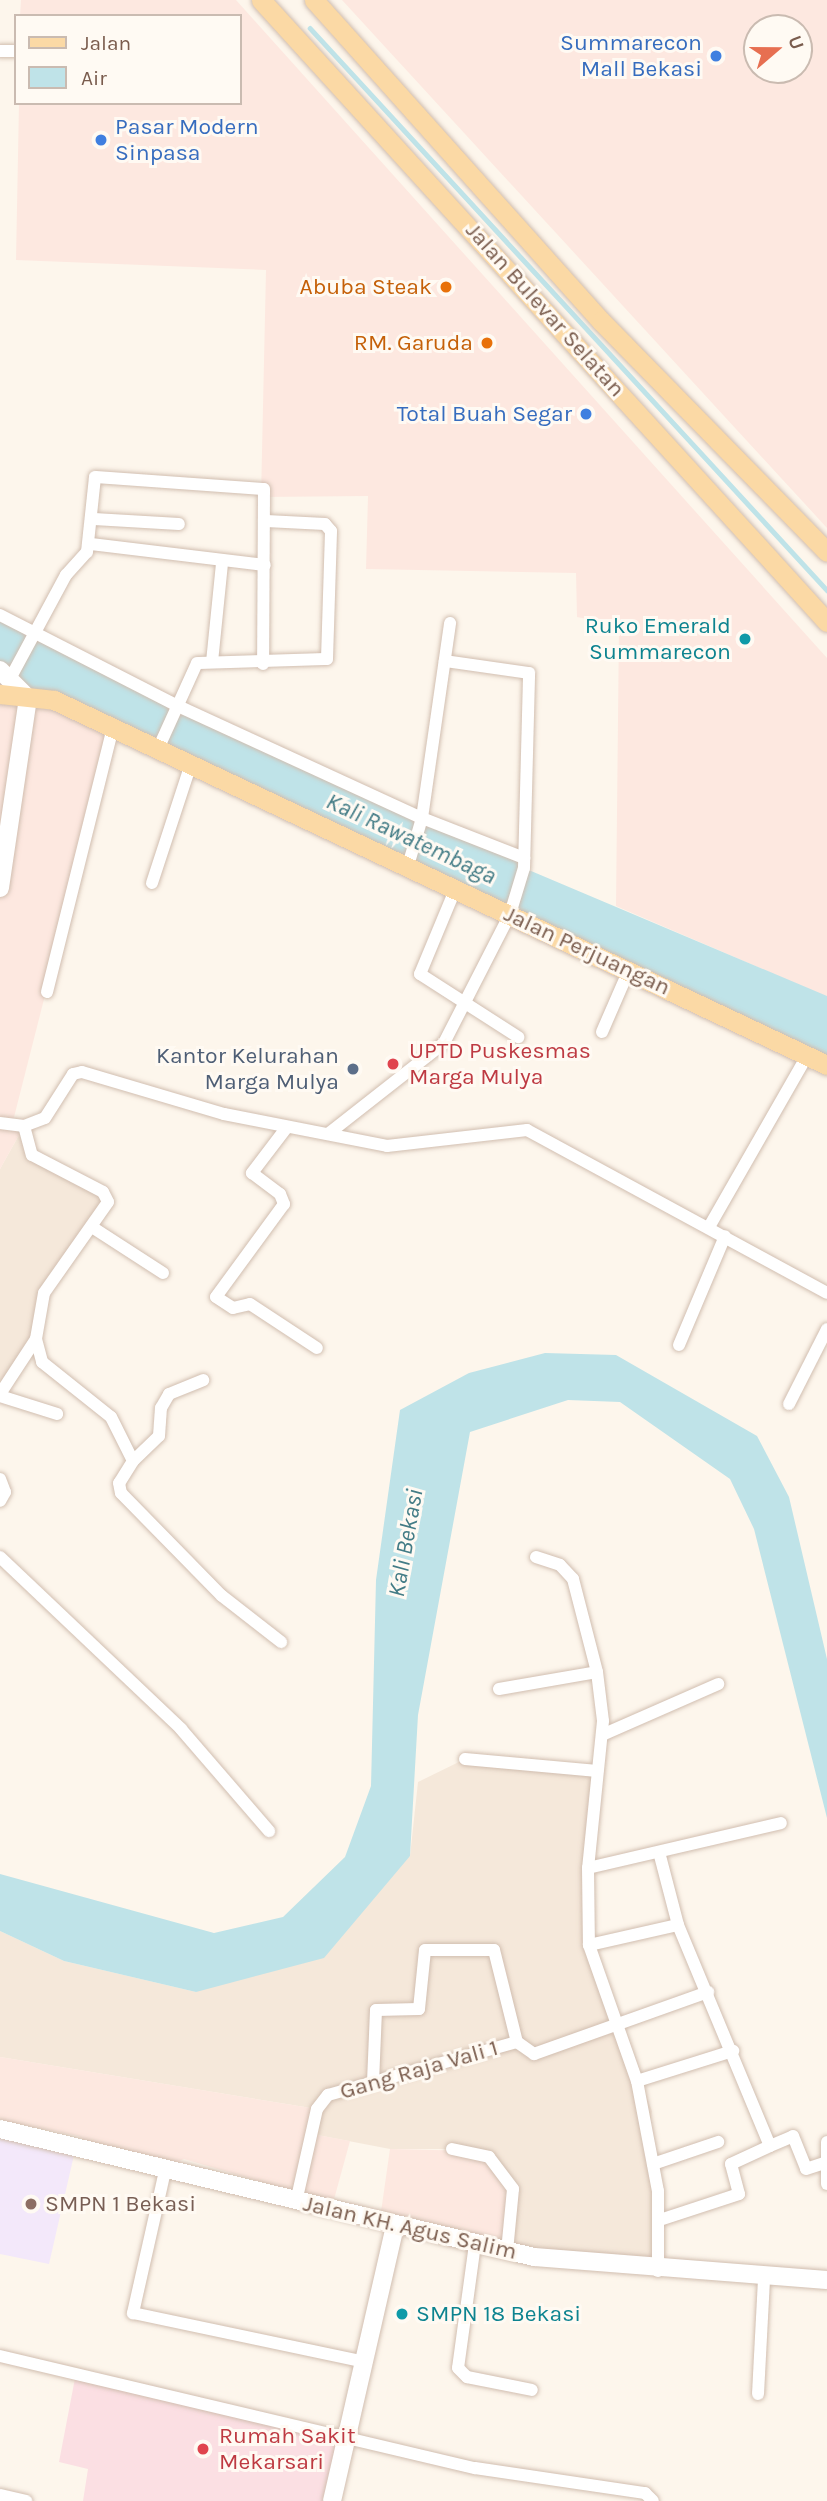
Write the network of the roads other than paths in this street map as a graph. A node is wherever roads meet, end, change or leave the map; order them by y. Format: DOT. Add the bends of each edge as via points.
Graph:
graph roads {
  1 [pos="261,0"];
  2 [pos="314,0"];
  3 [pos="0,51"];
  4 [pos="14,51"];
  5 [pos="94,519"];
  6 [pos="266,521"];
  7 [pos="179,524"];
  8 [pos="91,544"];
  9 [pos="827,552"];
  10 [pos="222,563"];
  11 [pos="265,565"];
  12 [pos="818,608"];
  13 [pos="0,615"];
  14 [pos="827,622"];
  15 [pos="450,623"];
  16 [pos="33,632"];
  17 [pos="445,661"];
  18 [pos="212,662"];
  19 [pos="263,664"];
  20 [pos="5,674"];
  21 [pos="0,694"];
  22 [pos="28,698"];
  23 [pos="177,708"];
  24 [pos="113,728"];
  25 [pos="160,745"];
  26 [pos="190,767"];
  27 [pos="421,823"];
  28 [pos="409,863"];
  29 [pos="524,863"];
  30 [pos="152,883"];
  31 [pos="0,888"];
  32 [pos="456,890"];
  33 [pos="512,909"];
  34 [pos="629,970"];
  35 [pos="47,992"];
  36 [pos="464,1002"];
  37 [pos="602,1032"];
  38 [pos="518,1037"];
  39 [pos="807,1055"];
  40 [pos="827,1065"];
  41 [pos="0,1123"];
  42 [pos="24,1126"];
  43 [pos="287,1127"];
  44 [pos="328,1135"];
  45 [pos="709,1227"];
  46 [pos="95,1229"];
  47 [pos="725,1236"];
  48 [pos="163,1273"];
  49 [pos="827,1293"];
  50 [pos="827,1329"];
  51 [pos="36,1339"];
  52 [pos="679,1345"];
  53 [pos="317,1348"];
  54 [pos="202,1380"];
  55 [pos="0,1395"];
  56 [pos="789,1404"];
  57 [pos="57,1414"];
  58 [pos="133,1461"];
  59 [pos="0,1479"];
  60 [pos="0,1501"];
  61 [pos="0,1557"];
  62 [pos="536,1558"];
  63 [pos="281,1642"];
  64 [pos="597,1672"];
  65 [pos="718,1684"];
  66 [pos="499,1689"];
  67 [pos="602,1735"];
  68 [pos="465,1759"];
  69 [pos="597,1772"];
  70 [pos="781,1823"];
  71 [pos="269,1831"];
  72 [pos="659,1852"];
  73 [pos="588,1868"];
  74 [pos="678,1925"];
  75 [pos="589,1945"];
  76 [pos="708,1992"];
  77 [pos="611,2022"];
  78 [pos="517,2042"];
  79 [pos="733,2051"];
  80 [pos="637,2081"];
  81 [pos="373,2082"];
  82 [pos="0,2129"];
  83 [pos="718,2142"];
  84 [pos="827,2142"];
  85 [pos="770,2146"];
  86 [pos="452,2149"];
  87 [pos="825,2163"];
  88 [pos="653,2164"];
  89 [pos="165,2171"];
  90 [pos="827,2184"];
  91 [pos="296,2202"];
  92 [pos="660,2220"];
  93 [pos="395,2225"];
  94 [pos="475,2244"];
  95 [pos="507,2251"];
  96 [pos="658,2271"];
  97 [pos="764,2278"];
  98 [pos="827,2280"];
  99 [pos="0,2356"];
  100 [pos="366,2362"];
  101 [pos="532,2389"];
  102 [pos="758,2394"];
  103 [pos="348,2436"];
  104 [pos="0,2495"];
  105 [pos="26,2501"];
  106 [pos="332,2501"];
  107 [pos="653,2501"];
  1 -- 12 [label="main road, Jalan Bulevar Selatan"];
  2 -- 9 [label="main road, Jalan Bulevar Selatan" via="601,321"];
  3 -- 4 [label="street"];
  5 -- 6 [label="street" via="95,477 262,486"];
  5 -- 7 [label="street"];
  5 -- 8 [label="street"];
  6 -- 11 [label="street"];
  6 -- 19 [label="street" via="325,524 331,531 327,659"];
  8 -- 10 [label="street"];
  8 -- 16 [label="street"];
  10 -- 11 [label="street"];
  10 -- 18 [label="street"];
  11 -- 19 [label="street"];
  12 -- 14 [label="main road, Jalan Bulevar Selatan"];
  13 -- 16 [label="street"];
  15 -- 17 [label="street"];
  16 -- 20 [label="street"];
  16 -- 23 [label="street"];
  17 -- 27 [label="street"];
  17 -- 29 [label="street" via="529,673"];
  18 -- 19 [label="street"];
  18 -- 23 [label="street" via="195,664"];
  20 -- 22 [label="street"];
  21 -- 22 [label="main road, Jalan Perjuangan"];
  22 -- 24 [label="main road, Jalan Perjuangan" via="54,700"];
  22 -- 31 [label="street"];
  23 -- 25 [label="street"];
  23 -- 27 [label="street"];
  24 -- 25 [label="main road, Jalan Perjuangan"];
  24 -- 35 [label="street"];
  25 -- 26 [label="main road, Jalan Perjuangan"];
  26 -- 28 [label="main road, Jalan Perjuangan"];
  26 -- 30 [label="street"];
  27 -- 28 [label="street"];
  27 -- 29 [label="street"];
  28 -- 32 [label="main road, Jalan Perjuangan"];
  29 -- 33 [label="street"];
  32 -- 33 [label="main road, Jalan Perjuangan"];
  32 -- 36 [label="street" via="420,974"];
  33 -- 34 [label="main road, Jalan Perjuangan"];
  33 -- 36 [label="street"];
  34 -- 37 [label="street"];
  34 -- 39 [label="main road, Jalan Perjuangan"];
  36 -- 38 [label="street"];
  36 -- 44 [label="street" via="433,1058"];
  39 -- 40 [label="main road, Jalan Perjuangan"];
  39 -- 45 [label="street"];
  41 -- 42 [label="street"];
  42 -- 43 [label="street" via="45,1118 73,1074 82,1072"];
  42 -- 46 [label="street" via="32,1155 106,1196 108,1209"];
  43 -- 44 [label="street"];
  43 -- 53 [label="street" via="252,1173 280,1194 284,1204 216,1297 233,1308 250,1304"];
  44 -- 45 [label="street" via="409,1146 527,1130"];
  45 -- 47 [label="street"];
  46 -- 48 [label="street"];
  46 -- 51 [label="street" via="47,1286"];
  47 -- 49 [label="street"];
  47 -- 52 [label="street"];
  50 -- 56 [label="street"];
  51 -- 55 [label="street"];
  51 -- 58 [label="street" via="47,1369 105,1409"];
  54 -- 58 [label="street" via="169,1394 161,1408 159,1436"];
  55 -- 57 [label="street"];
  58 -- 63 [label="street" via="119,1483 121,1493 222,1596"];
  59 -- 60 [label="street" via="5,1492"];
  61 -- 71 [label="street" via="181,1729"];
  62 -- 64 [label="street" via="560,1565 573,1579"];
  64 -- 66 [label="street"];
  64 -- 67 [label="street"];
  65 -- 67 [label="street"];
  67 -- 69 [label="street"];
  68 -- 69 [label="street"];
  69 -- 73 [label="street"];
  70 -- 72 [label="street"];
  72 -- 73 [label="street"];
  72 -- 74 [label="street"];
  73 -- 75 [label="street"];
  74 -- 75 [label="street"];
  74 -- 76 [label="street"];
  75 -- 77 [label="street"];
  76 -- 77 [label="street"];
  76 -- 79 [label="street"];
  77 -- 78 [label="street, Gang Raja Vali 1" via="534,2054"];
  77 -- 80 [label="street"];
  78 -- 81 [label="street, Gang Raja Vali 1"];
  78 -- 81 [label="street" via="494,1950 425,1950 419,2009 376,2010"];
  79 -- 80 [label="street"];
  79 -- 85 [label="street"];
  80 -- 88 [label="street"];
  81 -- 91 [label="street, Gang Raja Vali 1" via="319,2102"];
  82 -- 89 [label="street, Jalan KH. Agus Salim"];
  83 -- 88 [label="street"];
  84 -- 87 [label="street"];
  85 -- 87 [label="street" via="793,2136 806,2169"];
  85 -- 92 [label="street" via="731,2164 739,2194"];
  86 -- 95 [label="street" via="489,2157 513,2189"];
  87 -- 90 [label="street"];
  88 -- 92 [label="street"];
  89 -- 91 [label="street, Jalan KH. Agus Salim"];
  89 -- 100 [label="street" via="134,2313"];
  91 -- 93 [label="street, Jalan KH. Agus Salim"];
  92 -- 96 [label="street"];
  93 -- 94 [label="street, Jalan KH. Agus Salim"];
  93 -- 100 [label="street"];
  94 -- 95 [label="street, Jalan KH. Agus Salim"];
  94 -- 101 [label="street" via="458,2368 467,2377"];
  95 -- 96 [label="street, Jalan KH. Agus Salim"];
  96 -- 97 [label="street, Jalan KH. Agus Salim"];
  97 -- 98 [label="street, Jalan KH. Agus Salim"];
  97 -- 102 [label="street"];
  99 -- 103 [label="street"];
  100 -- 103 [label="street"];
  103 -- 106 [label="street"];
  103 -- 107 [label="street" via="475,2469 645,2493"];
  104 -- 105 [label="street"];
}
